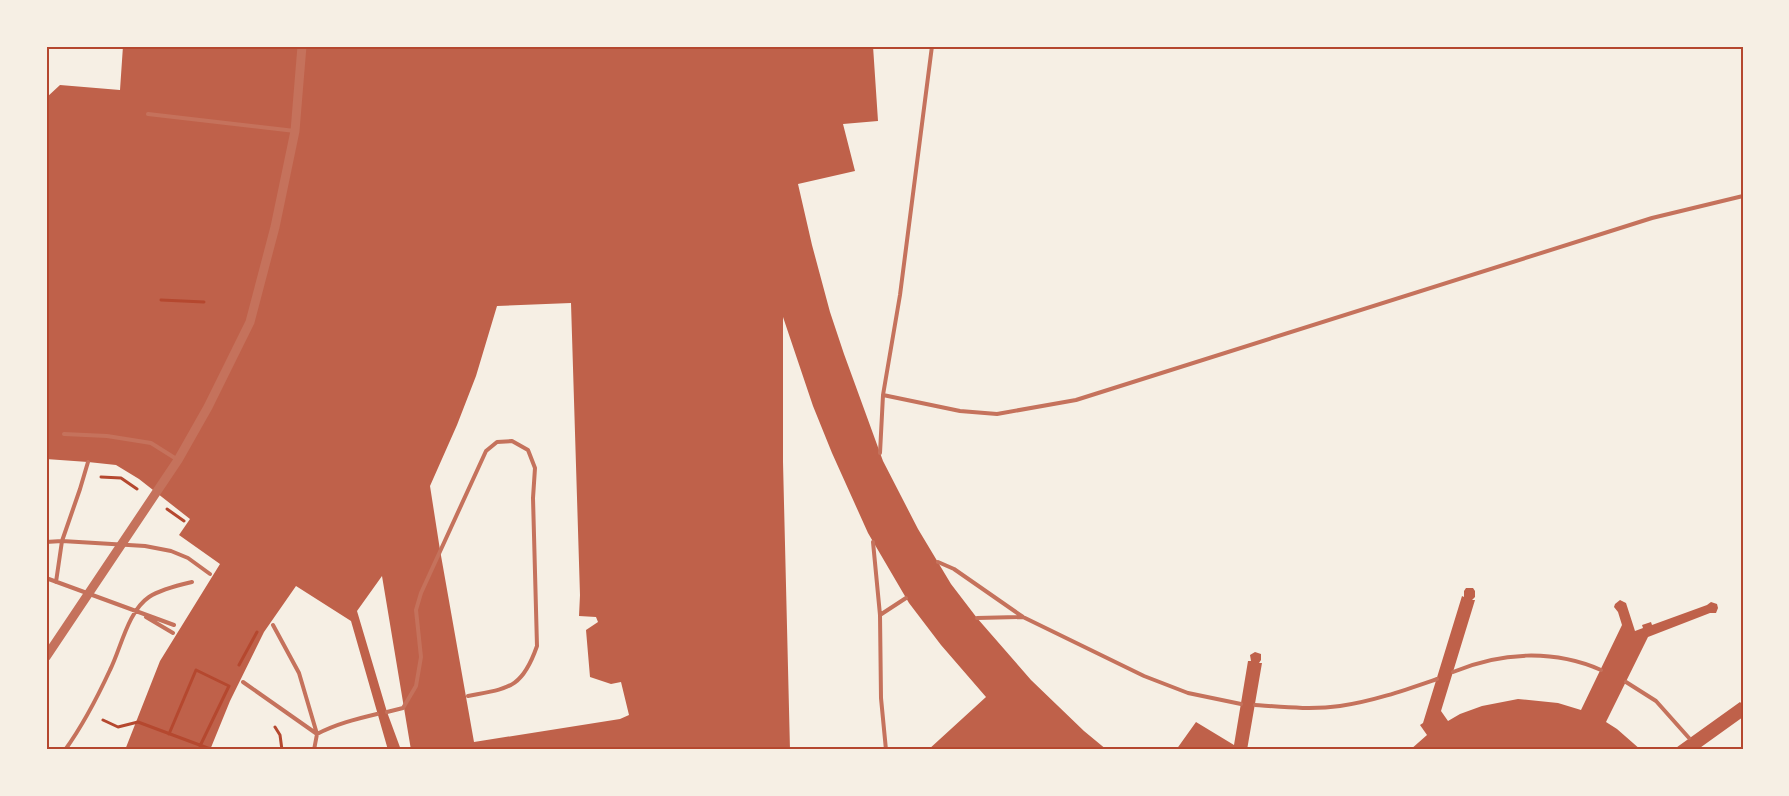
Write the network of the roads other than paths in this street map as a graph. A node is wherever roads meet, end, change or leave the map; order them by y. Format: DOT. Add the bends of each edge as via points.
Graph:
graph roads {
  1 [pos="302,46"];
  2 [pos="938,46"];
  3 [pos="931,47"];
  4 [pos="148,114"];
  5 [pos="295,131"];
  6 [pos="1743,196"];
  7 [pos="883,395"];
  8 [pos="64,434"];
  9 [pos="880,453"];
  10 [pos="178,460"];
  11 [pos="88,462"];
  12 [pos="62,541"];
  13 [pos="46,542"];
  14 [pos="873,542"];
  15 [pos="938,562"];
  16 [pos="210,574"];
  17 [pos="46,578"];
  18 [pos="56,582"];
  19 [pos="192,582"];
  20 [pos="906,598"];
  21 [pos="135,610"];
  22 [pos="880,615"];
  23 [pos="1023,617"];
  24 [pos="977,618"];
  25 [pos="174,625"];
  26 [pos="273,625"];
  27 [pos="173,632"];
  28 [pos="46,657"];
  29 [pos="1601,670"];
  30 [pos="1453,672"];
  31 [pos="1437,679"];
  32 [pos="243,682"];
  33 [pos="1626,682"];
  34 [pos="468,696"];
  35 [pos="1241,704"];
  36 [pos="1255,706"];
  37 [pos="388,712"];
  38 [pos="377,714"];
  39 [pos="317,734"];
  40 [pos="1689,738"];
  41 [pos="65,750"];
  42 [pos="314,750"];
  43 [pos="886,750"];
  1 -- 5 [label="street"];
  2 -- 3 [label="lane"];
  3 -- 7 [label="lane" via="900,295"];
  4 -- 5 [label="lane"];
  5 -- 10 [label="street" via="276,227 250,322 208,408"];
  6 -- 7 [label="lane" via="1652,218 1076,400 997,414 960,411"];
  7 -- 9 [label="lane"];
  8 -- 10 [label="lane" via="151,443"];
  10 -- 28 [label="street"];
  11 -- 12 [label="lane"];
  12 -- 13 [label="lane"];
  12 -- 16 [label="lane" via="145,546 171,551 188,558"];
  12 -- 18 [label="lane"];
  14 -- 22 [label="lane"];
  15 -- 23 [label="lane"];
  17 -- 18 [label="lane"];
  18 -- 21 [label="lane"];
  19 -- 21 [label="lane" via="149,597"];
  20 -- 22 [label="lane"];
  21 -- 25 [label="lane"];
  21 -- 27 [label="lane"];
  21 -- 41 [label="lane" via="89,714"];
  22 -- 43 [label="lane" via="881,698"];
  23 -- 24 [label="lane"];
  23 -- 35 [label="lane" via="1144,676 1188,693"];
  26 -- 39 [label="lane" via="299,674"];
  29 -- 30 [label="lane" via="1560,657 1534,654 1498,658"];
  31 -- 36 [label="lane" via="1379,698 1339,706"];
  32 -- 39 [label="lane"];
  33 -- 40 [label="lane" via="1656,701"];
  34 -- 37 [label="lane" via="506,688 518,680 530,666 537,646 532,498 535,468 528,450 512,441 497,442 486,451 421,593 416,610 421,657 416,686 403,708"];
  38 -- 39 [label="lane" via="334,725"];
  39 -- 42 [label="lane"];
}
